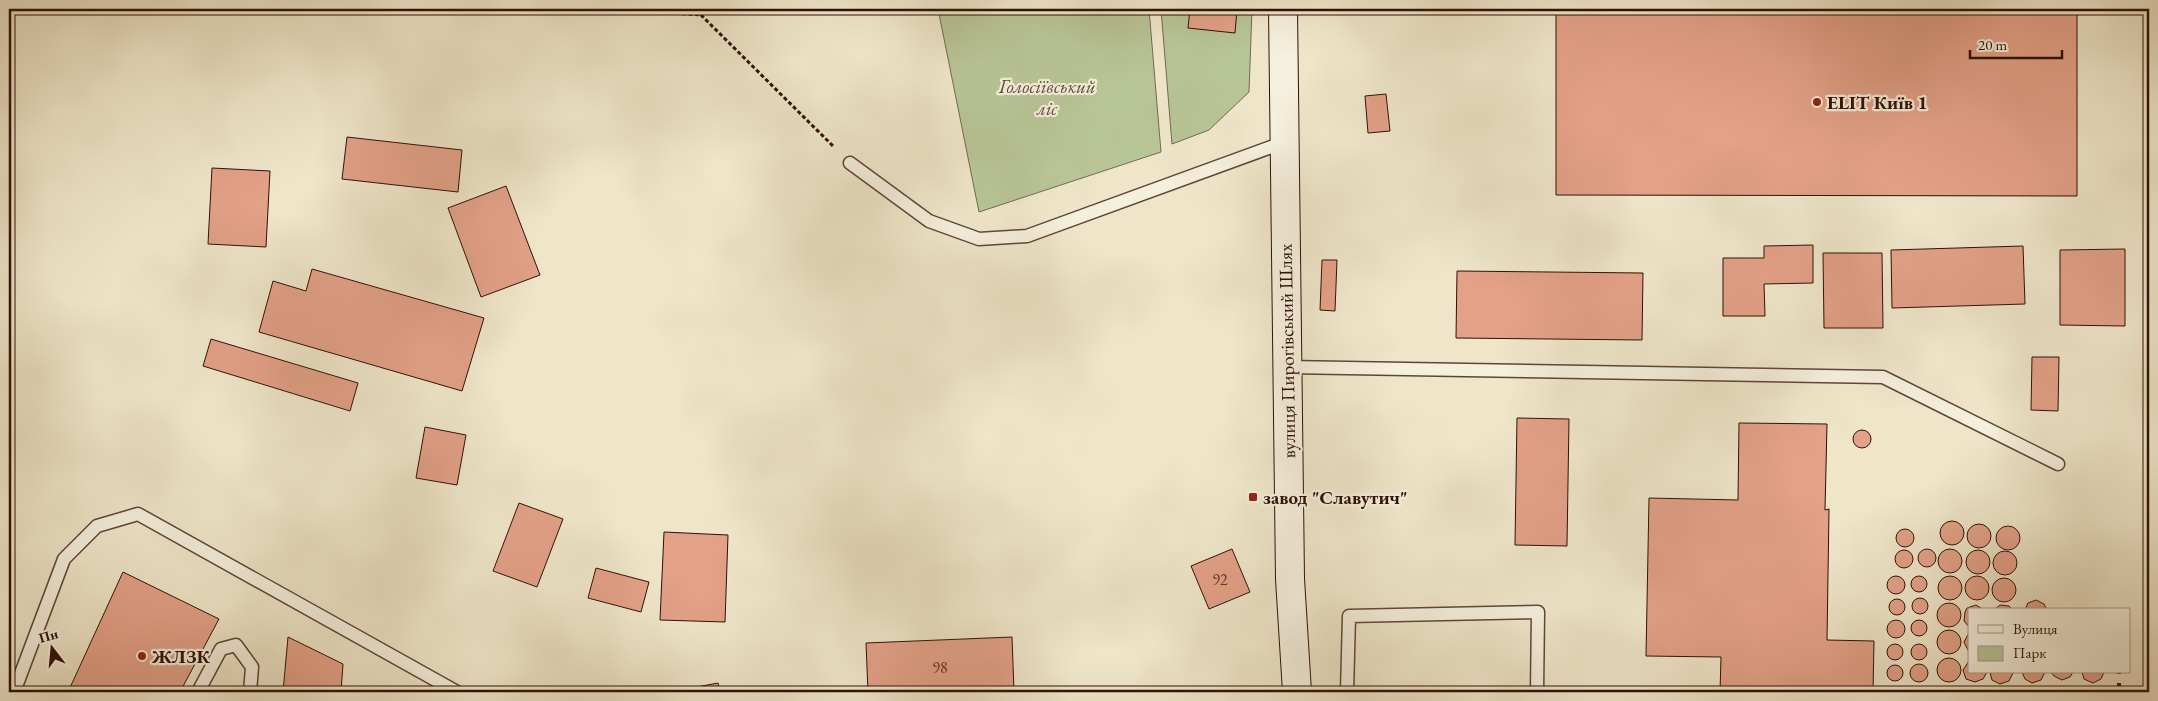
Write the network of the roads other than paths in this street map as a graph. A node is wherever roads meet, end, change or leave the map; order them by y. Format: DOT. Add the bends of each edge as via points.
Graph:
graph roads {
  1 [pos="1283,9"];
  2 [pos="1285,142"];
  3 [pos="850,163"];
  4 [pos="1287,367"];
  5 [pos="2058,464"];
  6 [pos="14,692"];
  7 [pos="198,692"];
  8 [pos="250,692"];
  9 [pos="457,692"];
  10 [pos="1297,692"];
  11 [pos="1347,692"];
  12 [pos="1537,692"];
  1 -- 2 [label="street, вулиця Пирогівський Шлях"];
  2 -- 3 [label="lane" via="1027,236 979,239 929,221"];
  2 -- 4 [label="street, вулиця Пирогівський Шлях"];
  4 -- 5 [label="lane" via="1883,377"];
  4 -- 10 [label="street, вулиця Пирогівський Шлях" via="1290,579"];
  6 -- 9 [label="lane" via="64,559 97,526 138,514"];
  7 -- 8 [label="lane" via="221,649 236,645 252,666"];
  11 -- 12 [label="lane" via="1349,616 1538,612"];
}
